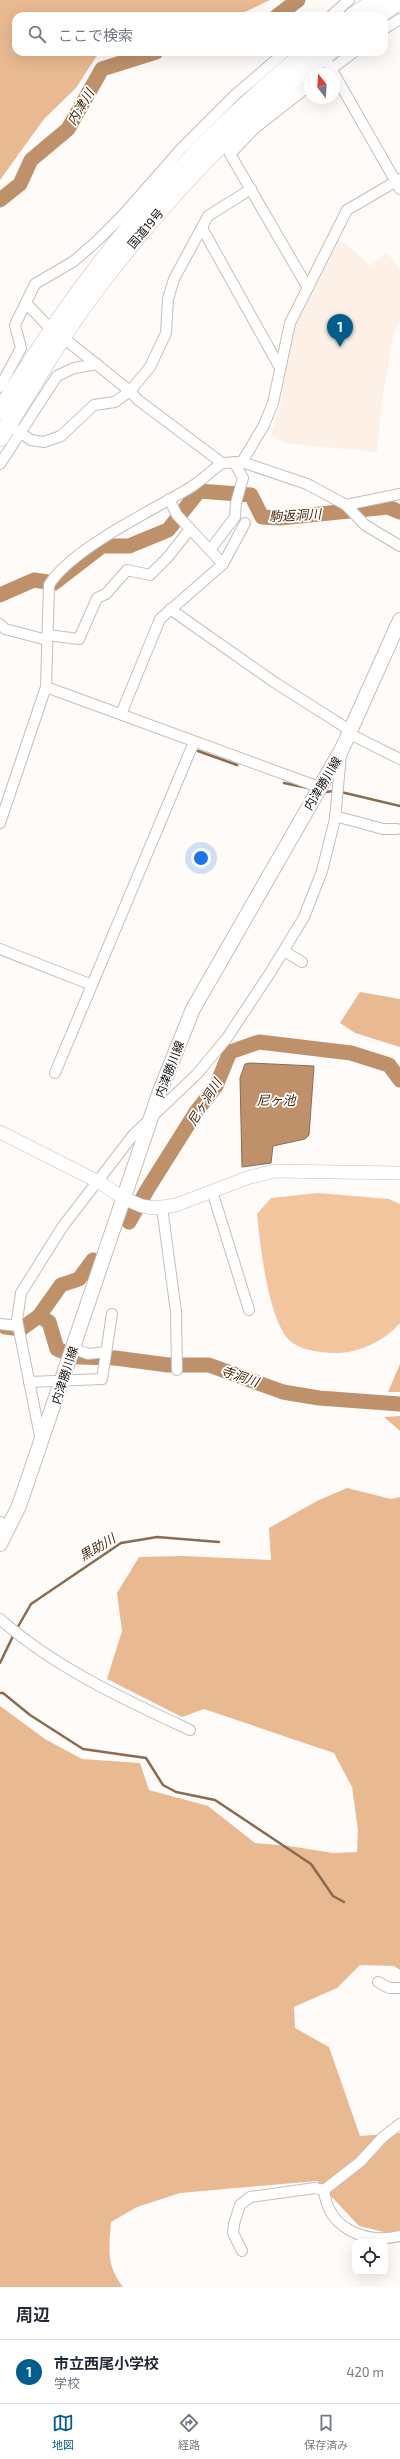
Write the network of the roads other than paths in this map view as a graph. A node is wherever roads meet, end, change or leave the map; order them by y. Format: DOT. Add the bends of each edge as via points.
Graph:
graph roads {
  1 [pos="349,0"];
  2 [pos="377,0"];
  3 [pos="399,1"];
  4 [pos="336,12"];
  5 [pos="359,12"];
  6 [pos="384,12"];
  7 [pos="400,19"];
  8 [pos="388,26"];
  9 [pos="280,56"];
  10 [pos="301,56"];
  11 [pos="346,56"];
  12 [pos="329,64"];
  13 [pos="304,90"];
  14 [pos="399,183"];
  15 [pos="251,189"];
  16 [pos="202,228"];
  17 [pos="308,288"];
  18 [pos="26,304"];
  19 [pos="59,333"];
  20 [pos="96,364"];
  21 [pos="279,366"];
  22 [pos="0,387"];
  23 [pos="130,391"];
  24 [pos="0,412"];
  25 [pos="18,431"];
  26 [pos="0,438"];
  27 [pos="238,462"];
  28 [pos="222,463"];
  29 [pos="0,464"];
  30 [pos="400,494"];
  31 [pos="169,498"];
  32 [pos="346,505"];
  33 [pos="245,523"];
  34 [pos="190,529"];
  35 [pos="400,546"];
  36 [pos="210,550"];
  37 [pos="223,564"];
  38 [pos="170,608"];
  39 [pos="400,620"];
  40 [pos="0,624"];
  41 [pos="47,638"];
  42 [pos="46,687"];
  43 [pos="121,714"];
  44 [pos="351,733"];
  45 [pos="194,742"];
  46 [pos="342,750"];
  47 [pos="400,760"];
  48 [pos="319,787"];
  49 [pos="335,816"];
  50 [pos="0,823"];
  51 [pos="397,829"];
  52 [pos="0,949"];
  53 [pos="284,951"];
  54 [pos="302,962"];
  55 [pos="92,985"];
  56 [pos="55,1073"];
  57 [pos="152,1116"];
  58 [pos="0,1132"];
  59 [pos="400,1173"];
  60 [pos="99,1182"];
  61 [pos="212,1191"];
  62 [pos="133,1202"];
  63 [pos="162,1207"];
  64 [pos="249,1310"];
  65 [pos="112,1314"];
  66 [pos="0,1324"];
  67 [pos="18,1326"];
  68 [pos="72,1348"];
  69 [pos="106,1352"];
  70 [pos="177,1370"];
  71 [pos="62,1379"];
  72 [pos="29,1382"];
  73 [pos="41,1442"];
  74 [pos="5,1525"];
  75 [pos="0,1544"];
  76 [pos="0,1619"];
  77 [pos="190,1730"];
  78 [pos="378,1982"];
  79 [pos="400,1988"];
  80 [pos="400,2124"];
  81 [pos="324,2190"];
  82 [pos="400,2236"];
  83 [pos="242,2251"];
  1 -- 4 [label="street"];
  2 -- 5 [label="highway"];
  3 -- 6 [label="highway"];
  7 -- 8 [label="street"];
  9 -- 18 [label="street" via="180,150 97,241 74,261 35,284"];
  10 -- 19 [label="highway, 国道19号" via="204,142 151,200 92,272"];
  11 -- 12 [label="street"];
  12 -- 14 [label="street"];
  12 -- 19 [label="highway, 国道19号" via="272,98 213,152 152,219"];
  13 -- 15 [label="street" via="255,128 230,154"];
  14 -- 17 [label="street" via="347,210"];
  15 -- 16 [label="street" via="208,216"];
  15 -- 17 [label="street"];
  16 -- 21 [label="street"];
  16 -- 23 [label="street" via="174,279 168,299 166,332 150,367"];
  17 -- 21 [label="street" via="290,323"];
  18 -- 19 [label="street"];
  18 -- 22 [label="street" via="15,325 22,348"];
  19 -- 20 [label="street"];
  19 -- 24 [label="highway, 国道19号"];
  19 -- 26 [label="highway, 国道19号"];
  20 -- 23 [label="street"];
  20 -- 25 [label="street" via="74,368 57,376"];
  21 -- 27 [label="street" via="273,403 264,425"];
  23 -- 25 [label="street" via="115,402 94,406 61,436 44,442 31,440"];
  23 -- 28 [label="street" via="138,400"];
  25 -- 29 [label="street"];
  27 -- 28 [label="street"];
  27 -- 32 [label="street" via="307,484"];
  27 -- 36 [label="street" via="243,478 235,517"];
  28 -- 31 [label="street" via="189,488"];
  30 -- 32 [label="street"];
  31 -- 34 [label="street" via="177,515"];
  31 -- 41 [label="street" via="97,543 56,573 48,585"];
  32 -- 35 [label="street" via="365,525"];
  33 -- 37 [label="street"];
  34 -- 36 [label="street"];
  34 -- 41 [label="street" via="168,557 150,574 127,570 106,594 98,598 79,639"];
  36 -- 37 [label="street"];
  37 -- 38 [label="street"];
  38 -- 43 [label="street" via="160,619"];
  38 -- 44 [label="street"];
  39 -- 44 [label="main road, 内津勝川線"];
  40 -- 41 [label="street" via="5,629"];
  41 -- 42 [label="street"];
  42 -- 43 [label="street"];
  42 -- 50 [label="street"];
  43 -- 45 [label="street"];
  44 -- 46 [label="main road, 内津勝川線"];
  44 -- 47 [label="street"];
  45 -- 48 [label="street"];
  45 -- 55 [label="street"];
  46 -- 48 [label="main road, 内津勝川線"];
  46 -- 49 [label="street"];
  48 -- 57 [label="main road, 内津勝川線" via="193,1009"];
  49 -- 51 [label="street" via="383,829"];
  49 -- 53 [label="street" via="322,871 304,917"];
  52 -- 55 [label="street"];
  53 -- 54 [label="street"];
  53 -- 57 [label="street" via="227,1038 197,1074"];
  55 -- 56 [label="street"];
  57 -- 60 [label="street" via="134,1134"];
  57 -- 62 [label="main road, 内津勝川線"];
  58 -- 60 [label="street"];
  59 -- 61 [label="street" via="274,1171"];
  60 -- 62 [label="street"];
  60 -- 67 [label="street" via="63,1226 21,1293"];
  61 -- 63 [label="street" via="176,1205"];
  61 -- 64 [label="street"];
  62 -- 63 [label="street"];
  62 -- 68 [label="main road, 内津勝川線"];
  63 -- 70 [label="street" via="176,1312"];
  65 -- 69 [label="street"];
  66 -- 67 [label="street"];
  67 -- 72 [label="street"];
  68 -- 69 [label="street" via="88,1354"];
  68 -- 71 [label="main road, 内津勝川線"];
  69 -- 71 [label="street" via="102,1379"];
  71 -- 72 [label="street"];
  71 -- 73 [label="main road, 内津勝川線"];
  72 -- 73 [label="street"];
  73 -- 74 [label="main road, 内津勝川線"];
  74 -- 75 [label="main road, 内津勝川線"];
  76 -- 77 [label="street" via="21,1638 121,1698"];
  78 -- 79 [label="street" via="389,1988"];
  80 -- 81 [label="street" via="383,2137 360,2162"];
  81 -- 82 [label="street" via="325,2200 336,2219 351,2233 385,2238"];
  81 -- 83 [label="street" via="316,2188 250,2197 240,2205 234,2224 234,2233"];
}
